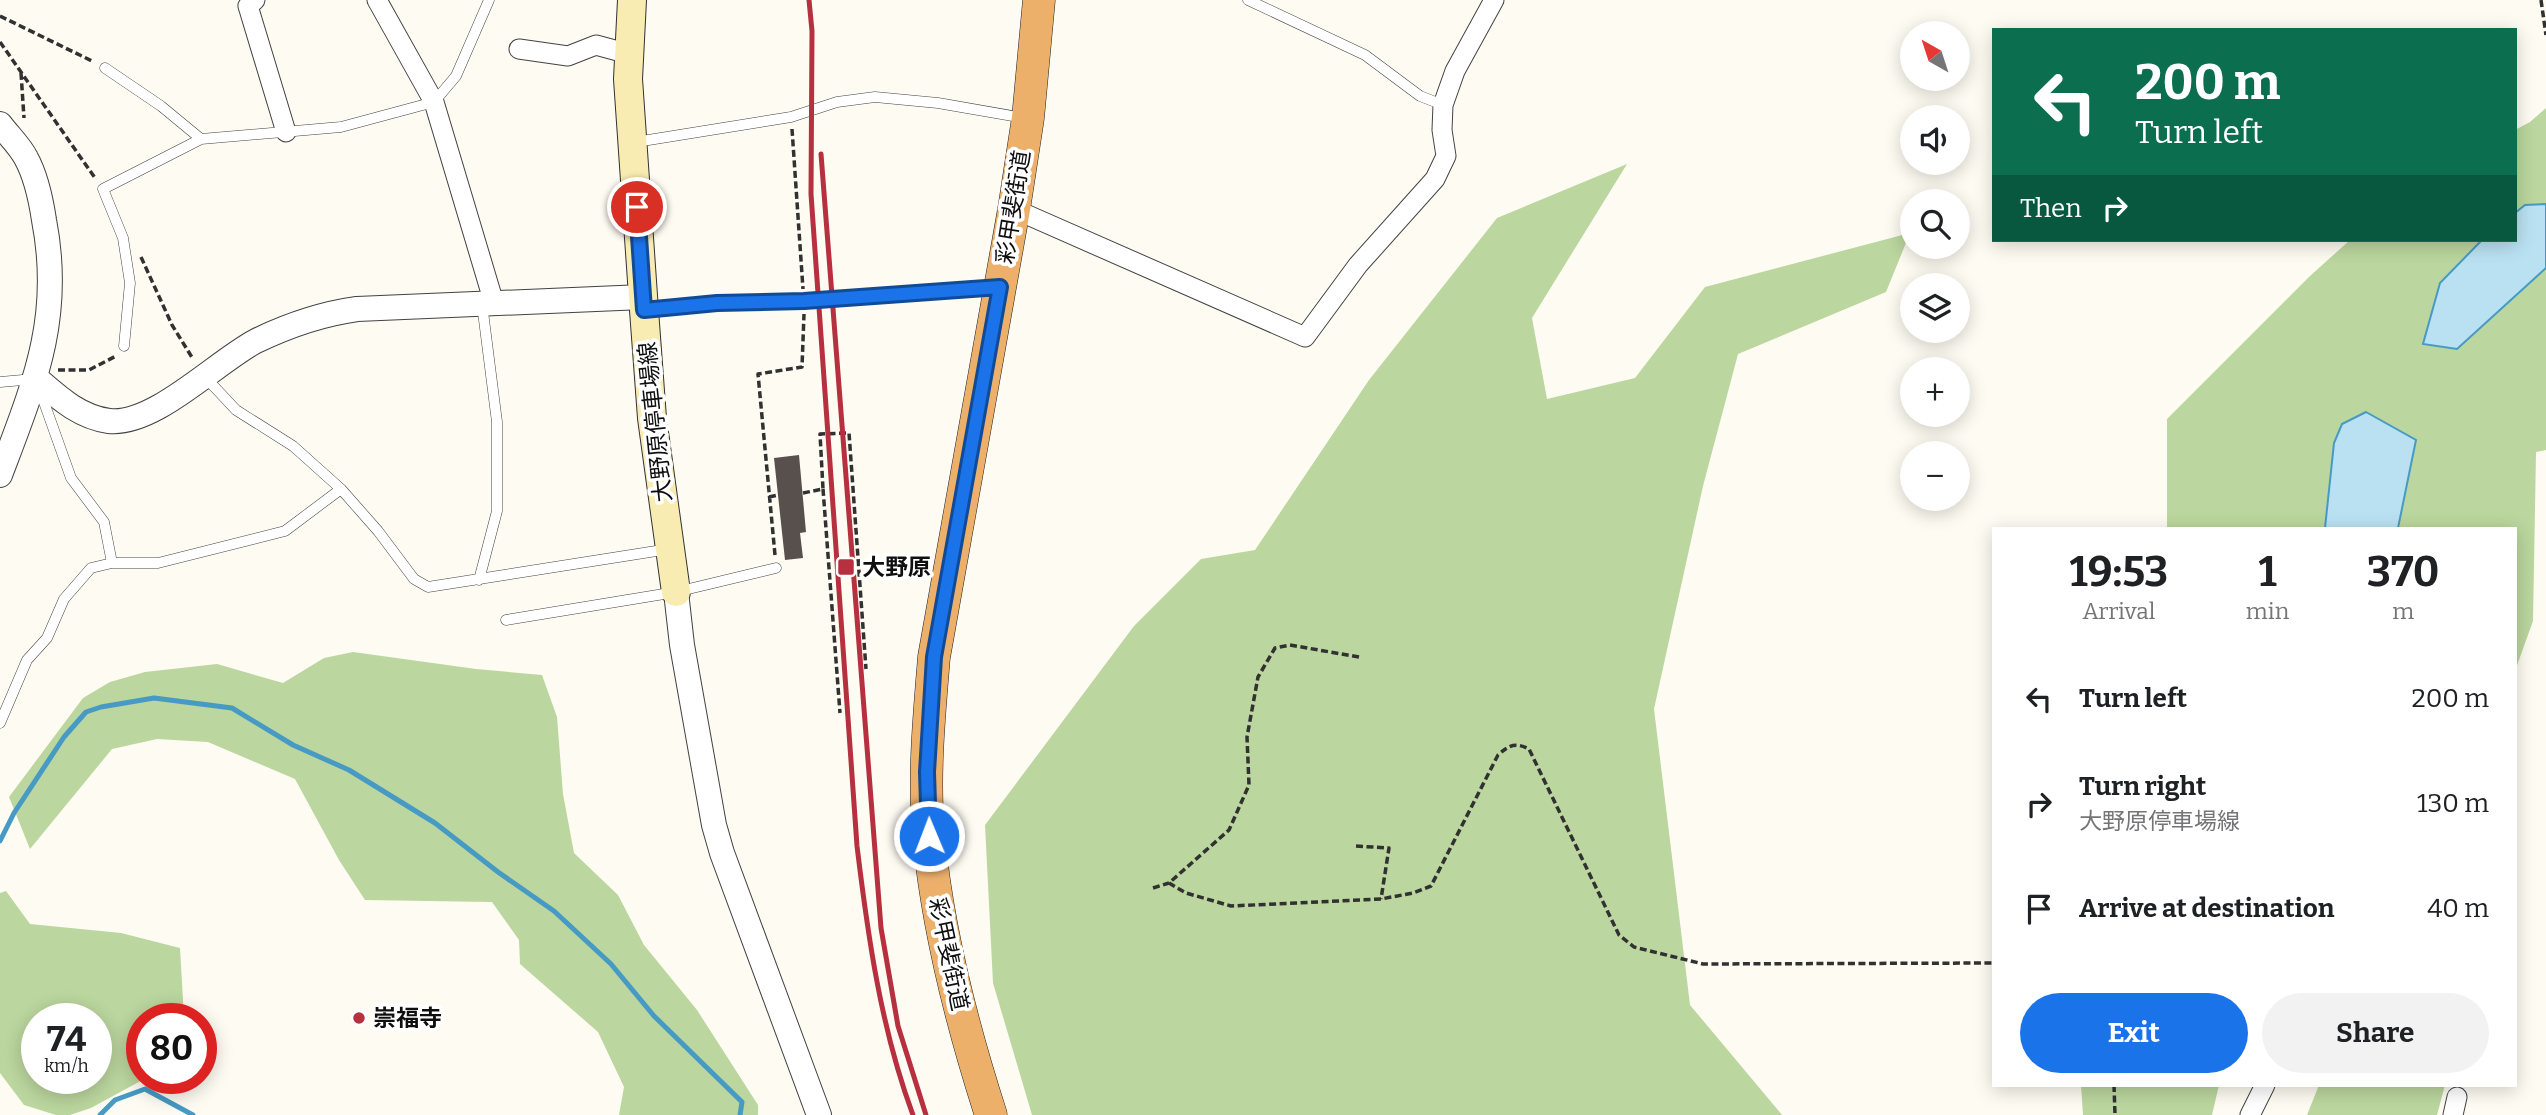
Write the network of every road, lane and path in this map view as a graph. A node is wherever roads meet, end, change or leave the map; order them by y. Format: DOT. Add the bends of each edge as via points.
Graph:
graph roads {
  1 [pos="255,0"];
  2 [pos="377,0"];
  3 [pos="489,0"];
  4 [pos="632,0"];
  5 [pos="1039,0"];
  6 [pos="1248,0"];
  7 [pos="1494,0"];
  8 [pos="2541,0"];
  9 [pos="0,16"];
  10 [pos="2546,35"];
  11 [pos="0,42"];
  12 [pos="519,49"];
  13 [pos="629,54"];
  14 [pos="105,68"];
  15 [pos="21,71"];
  16 [pos="434,102"];
  17 [pos="1443,105"];
  18 [pos="791,117"];
  19 [pos="1028,118"];
  20 [pos="12,122"];
  21 [pos="286,132"];
  22 [pos="201,139"];
  23 [pos="632,143"];
  24 [pos="103,189"];
  25 [pos="1014,209"];
  26 [pos="123,238"];
  27 [pos="1000,287"];
  28 [pos="804,301"];
  29 [pos="488,303"];
  30 [pos="643,304"];
  31 [pos="124,346"];
  32 [pos="37,374"];
  33 [pos="204,376"];
  34 [pos="0,382"];
  35 [pos="0,475"];
  36 [pos="823,488"];
  37 [pos="341,489"];
  38 [pos="803,493"];
  39 [pos="778,495"];
  40 [pos="769,497"];
  41 [pos="669,549"];
  42 [pos="112,563"];
  43 [pos="776,568"];
  44 [pos="479,580"];
  45 [pos="676,593"];
  46 [pos="506,620"];
  47 [pos="1359,657"];
  48 [pos="866,669"];
  49 [pos="840,713"];
  50 [pos="0,723"];
  51 [pos="1356,846"];
  52 [pos="1170,883"];
  53 [pos="1153,888"];
  54 [pos="1381,899"];
  55 [pos="1992,963"];
  56 [pos="2114,1087"];
  57 [pos="2264,1087"];
  58 [pos="818,1115"];
  59 [pos="991,1115"];
  60 [pos="2115,1115"];
  61 [pos="2250,1115"];
  1 -- 21 [label="street" via="247,6"];
  2 -- 16 [label="street"];
  3 -- 16 [label="lane" via="456,76"];
  4 -- 13 [label="main road, 大野原停車場線"];
  5 -- 19 [label="highway, 彩甲斐街道"];
  6 -- 17 [label="lane" via="1365,55 1420,96"];
  7 -- 17 [label="street" via="1455,71"];
  8 -- 10 [label="path"];
  9 -- 14 [label="path"];
  11 -- 15 [label="path"];
  12 -- 13 [label="street" via="568,56 596,45"];
  13 -- 23 [label="main road, 大野原停車場線"];
  14 -- 22 [label="lane"];
  15 -- 20 [label="path"];
  15 -- 24 [label="path"];
  16 -- 21 [label="lane" via="341,127"];
  16 -- 29 [label="street"];
  17 -- 25 [label="street" via="1446,156 1435,179 1357,265 1306,337"];
  18 -- 19 [label="lane" via="837,102 875,97"];
  18 -- 23 [label="lane"];
  18 -- 28 [label="path"];
  19 -- 25 [label="highway, 彩甲斐街道"];
  20 -- 32 [label="street" via="41,201 51,255 46,336"];
  21 -- 22 [label="lane"];
  22 -- 24 [label="lane"];
  23 -- 30 [label="main road, 大野原停車場線"];
  24 -- 26 [label="lane"];
  25 -- 27 [label="highway, 彩甲斐街道"];
  26 -- 31 [label="lane" via="130,283"];
  26 -- 33 [label="path" via="139,251 172,326"];
  27 -- 28 [label="lane"];
  27 -- 59 [label="highway, 彩甲斐街道" via="934,657 927,772 938,912 958,1005"];
  28 -- 30 [label="lane"];
  28 -- 40 [label="path" via="802,367 758,374"];
  29 -- 30 [label="street"];
  29 -- 33 [label="street" via="325,314 254,342"];
  29 -- 44 [label="lane" via="497,422 497,511"];
  30 -- 41 [label="main road, 大野原停車場線"];
  31 -- 32 [label="path" via="114,359 89,370"];
  32 -- 33 [label="street" via="65,403 87,416 110,421 145,414"];
  32 -- 34 [label="lane"];
  32 -- 35 [label="street"];
  32 -- 42 [label="lane" via="71,478 104,522"];
  33 -- 37 [label="lane" via="236,410 293,446"];
  36 -- 38 [label="path"];
  36 -- 48 [label="path" via="820,434 849,433"];
  36 -- 49 [label="path"];
  37 -- 42 [label="lane" via="285,531 158,563"];
  37 -- 44 [label="lane" via="414,579 428,587"];
  39 -- 40 [label="path"];
  40 -- 43 [label="path"];
  41 -- 44 [label="lane"];
  41 -- 45 [label="main road, 大野原停車場線"];
  42 -- 50 [label="lane" via="91,568 64,599 47,638 27,660"];
  43 -- 45 [label="lane"];
  45 -- 46 [label="lane"];
  45 -- 58 [label="street" via="714,825"];
  47 -- 52 [label="path" via="1290,645 1275,648 1258,677 1247,737 1249,785 1229,830"];
  51 -- 54 [label="path" via="1389,848"];
  52 -- 53 [label="path"];
  52 -- 54 [label="path" via="1186,893 1231,906"];
  54 -- 55 [label="path" via="1431,886 1498,755 1519,744 1530,749 1619,935 1634,947 1703,964"];
  56 -- 60 [label="path"];
  57 -- 61 [label="street"];
}
